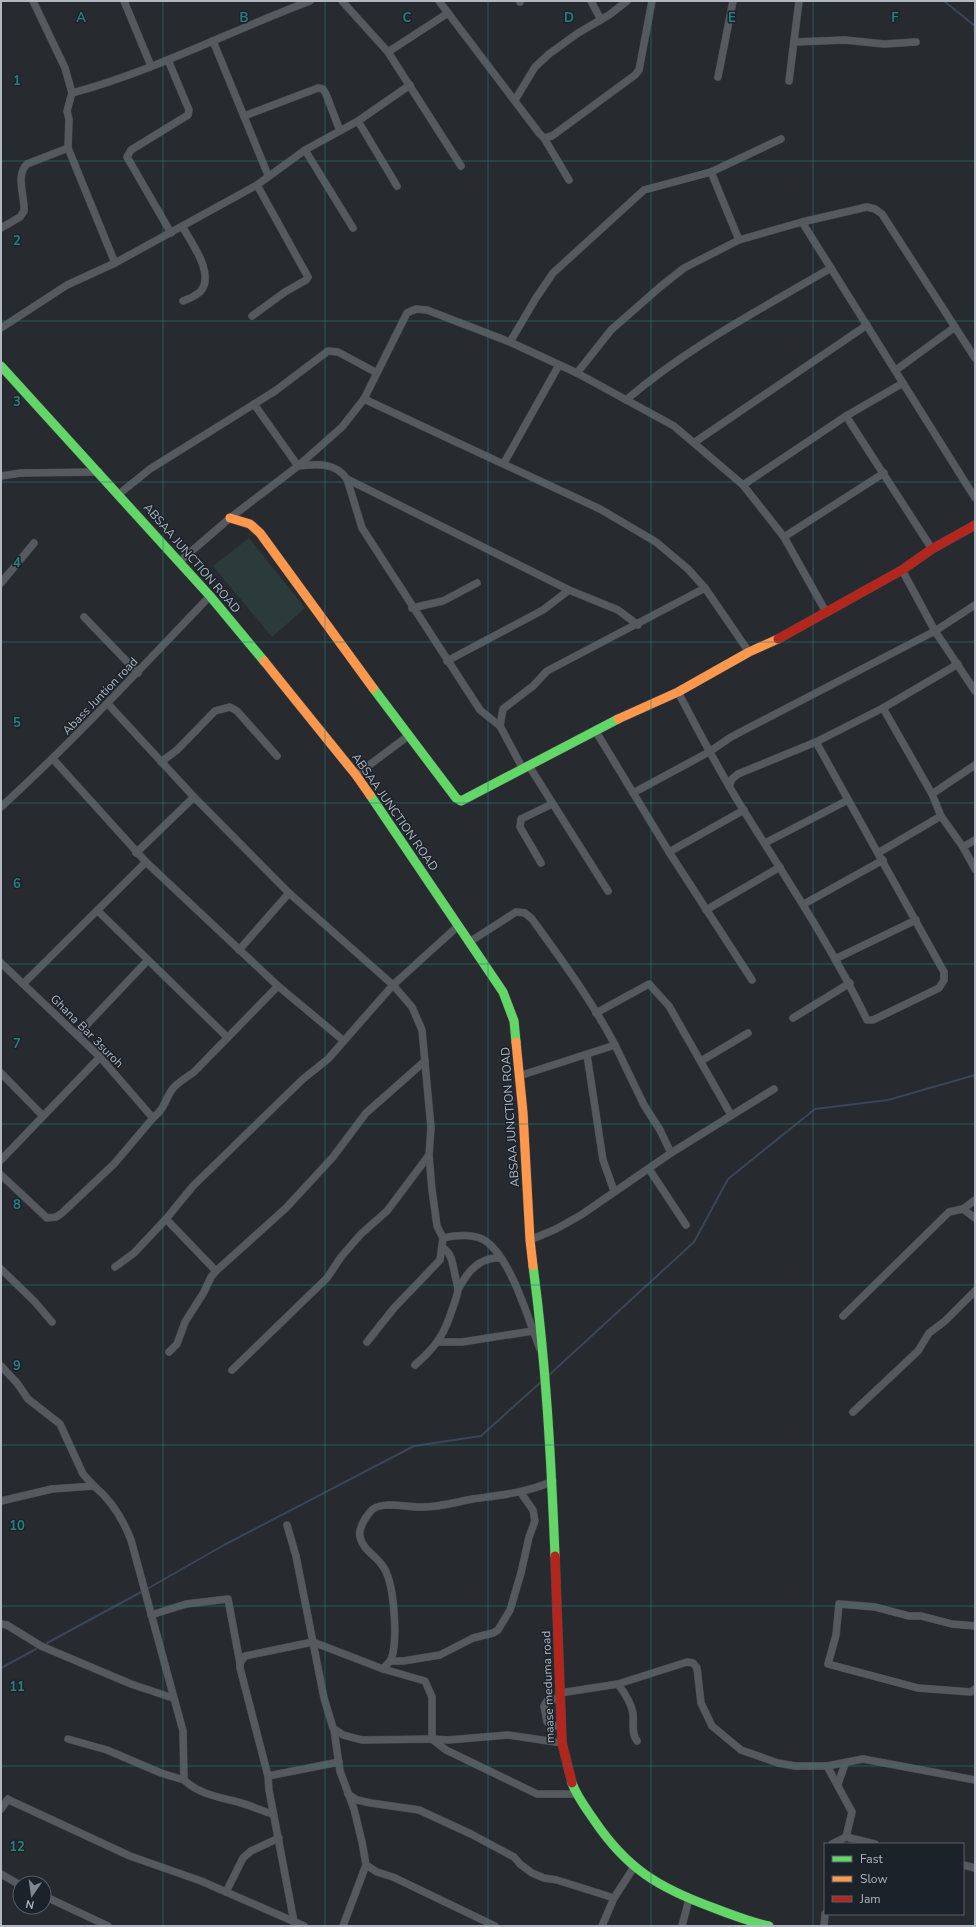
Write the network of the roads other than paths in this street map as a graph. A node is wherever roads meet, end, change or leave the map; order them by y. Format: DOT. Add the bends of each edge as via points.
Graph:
graph roads {
  1 [pos="33,1"];
  2 [pos="124,1"];
  3 [pos="310,1"];
  4 [pos="342,1"];
  5 [pos="439,1"];
  6 [pos="591,1"];
  7 [pos="627,1"];
  8 [pos="652,1"];
  9 [pos="733,1"];
  10 [pos="799,1"];
  11 [pos="448,13"];
  12 [pos="601,20"];
  13 [pos="213,41"];
  14 [pos="795,42"];
  15 [pos="916,42"];
  16 [pos="388,52"];
  17 [pos="168,60"];
  18 [pos="151,66"];
  19 [pos="718,77"];
  20 [pos="789,81"];
  21 [pos="410,85"];
  22 [pos="72,93"];
  23 [pos="514,100"];
  24 [pos="244,116"];
  25 [pos="358,121"];
  26 [pos="340,131"];
  27 [pos="544,138"];
  28 [pos="781,140"];
  29 [pos="68,148"];
  30 [pos="305,150"];
  31 [pos="461,166"];
  32 [pos="711,172"];
  33 [pos="268,175"];
  34 [pos="569,180"];
  35 [pos="257,184"];
  36 [pos="397,186"];
  37 [pos="802,222"];
  38 [pos="182,226"];
  39 [pos="1,228"];
  40 [pos="353,228"];
  41 [pos="171,233"];
  42 [pos="739,240"];
  43 [pos="115,263"];
  44 [pos="831,268"];
  45 [pos="183,301"];
  46 [pos="252,316"];
  47 [pos="867,325"];
  48 [pos="955,327"];
  49 [pos="1,328"];
  50 [pos="510,342"];
  51 [pos="975,358"];
  52 [pos="559,365"];
  53 [pos="1,366"];
  54 [pos="896,370"];
  55 [pos="577,372"];
  56 [pos="377,373"];
  57 [pos="903,383"];
  58 [pos="364,399"];
  59 [pos="626,400"];
  60 [pos="254,404"];
  61 [pos="846,416"];
  62 [pos="695,442"];
  63 [pos="504,464"];
  64 [pos="298,466"];
  65 [pos="99,472"];
  66 [pos="884,473"];
  67 [pos="1,476"];
  68 [pos="347,479"];
  69 [pos="743,485"];
  70 [pos="119,494"];
  71 [pos="975,498"];
  72 [pos="230,518"];
  73 [pos="975,525"];
  74 [pos="784,537"];
  75 [pos="34,543"];
  76 [pos="932,549"];
  77 [pos="179,562"];
  78 [pos="902,570"];
  79 [pos="1,583"];
  80 [pos="477,583"];
  81 [pos="705,588"];
  82 [pos="569,590"];
  83 [pos="210,596"];
  84 [pos="975,606"];
  85 [pos="412,608"];
  86 [pos="826,612"];
  87 [pos="84,618"];
  88 [pos="638,625"];
  89 [pos="935,631"];
  90 [pos="749,652"];
  91 [pos="447,661"];
  92 [pos="958,664"];
  93 [pos="138,673"];
  94 [pos="975,691"];
  95 [pos="678,692"];
  96 [pos="108,704"];
  97 [pos="884,708"];
  98 [pos="500,726"];
  99 [pos="595,730"];
  100 [pos="408,736"];
  101 [pos="816,742"];
  102 [pos="709,752"];
  103 [pos="277,756"];
  104 [pos="54,759"];
  105 [pos="161,762"];
  106 [pos="975,764"];
  107 [pos="526,768"];
  108 [pos="356,775"];
  109 [pos="729,786"];
  110 [pos="633,794"];
  111 [pos="932,794"];
  112 [pos="194,797"];
  113 [pos="848,800"];
  114 [pos="552,804"];
  115 [pos="1,807"];
  116 [pos="744,810"];
  117 [pos="941,816"];
  118 [pos="975,840"];
  119 [pos="765,843"];
  120 [pos="963,848"];
  121 [pos="669,852"];
  122 [pos="878,852"];
  123 [pos="136,853"];
  124 [pos="883,860"];
  125 [pos="146,862"];
  126 [pos="541,864"];
  127 [pos="780,867"];
  128 [pos="975,869"];
  129 [pos="608,891"];
  130 [pos="289,893"];
  131 [pos="804,904"];
  132 [pos="706,910"];
  133 [pos="98,911"];
  134 [pos="916,920"];
  135 [pos="458,926"];
  136 [pos="471,941"];
  137 [pos="239,950"];
  138 [pos="835,959"];
  139 [pos="148,960"];
  140 [pos="1,963"];
  141 [pos="752,980"];
  142 [pos="850,983"];
  143 [pos="23,984"];
  144 [pos="393,985"];
  145 [pos="278,986"];
  146 [pos="596,1013"];
  147 [pos="793,1018"];
  148 [pos="748,1033"];
  149 [pos="77,1035"];
  150 [pos="227,1037"];
  151 [pos="344,1041"];
  152 [pos="615,1045"];
  153 [pos="587,1055"];
  154 [pos="100,1057"];
  155 [pos="424,1061"];
  156 [pos="700,1061"];
  157 [pos="1,1073"];
  158 [pos="519,1076"];
  159 [pos="774,1089"];
  160 [pos="731,1115"];
  161 [pos="43,1116"];
  162 [pos="153,1118"];
  163 [pos="671,1153"];
  164 [pos="429,1155"];
  165 [pos="1,1160"];
  166 [pos="649,1169"];
  167 [pos="1,1175"];
  168 [pos="614,1191"];
  169 [pos="975,1200"];
  170 [pos="963,1209"];
  171 [pos="975,1218"];
  172 [pos="166,1219"];
  173 [pos="686,1225"];
  174 [pos="443,1238"];
  175 [pos="530,1240"];
  176 [pos="442,1247"];
  177 [pos="500,1258"];
  178 [pos="115,1267"];
  179 [pos="1,1269"];
  180 [pos="216,1271"];
  181 [pos="458,1290"];
  182 [pos="975,1291"];
  183 [pos="842,1316"];
  184 [pos="52,1322"];
  185 [pos="533,1332"];
  186 [pos="367,1342"];
  187 [pos="438,1342"];
  188 [pos="169,1352"];
  189 [pos="543,1357"];
  190 [pos="416,1365"];
  191 [pos="1,1366"];
  192 [pos="232,1370"];
  193 [pos="545,1383"];
  194 [pos="853,1412"];
  195 [pos="553,1481"];
  196 [pos="94,1486"];
  197 [pos="521,1493"];
  198 [pos="1,1501"];
  199 [pos="287,1525"];
  200 [pos="151,1615"];
  201 [pos="1,1624"];
  202 [pos="975,1626"];
  203 [pos="312,1642"];
  204 [pos="390,1661"];
  205 [pos="240,1663"];
  206 [pos="383,1669"];
  207 [pos="618,1684"];
  208 [pos="975,1689"];
  209 [pos="560,1695"];
  210 [pos="173,1698"];
  211 [pos="561,1726"];
  212 [pos="334,1730"];
  213 [pos="68,1739"];
  214 [pos="432,1739"];
  215 [pos="637,1741"];
  216 [pos="562,1743"];
  217 [pos="339,1762"];
  218 [pos="845,1764"];
  219 [pos="827,1766"];
  220 [pos="268,1776"];
  221 [pos="184,1780"];
  222 [pos="975,1780"];
  223 [pos="838,1784"];
  224 [pos="348,1794"];
  225 [pos="576,1794"];
  226 [pos="4,1798"];
  227 [pos="1,1810"];
  228 [pos="274,1814"];
  229 [pos="846,1837"];
  230 [pos="279,1838"];
  231 [pos="834,1843"];
  232 [pos="871,1843"];
  233 [pos="366,1865"];
  234 [pos="964,1866"];
  235 [pos="634,1867"];
  236 [pos="975,1868"];
  237 [pos="1,1874"];
  238 [pos="12,1880"];
  239 [pos="226,1892"];
  240 [pos="614,1898"];
  241 [pos="689,1899"];
  242 [pos="52,1900"];
  243 [pos="825,1915"];
  244 [pos="294,1922"];
  245 [pos="108,1926"];
  246 [pos="304,1926"];
  247 [pos="343,1926"];
  248 [pos="495,1926"];
  249 [pos="602,1926"];
  250 [pos="682,1926"];
  251 [pos="769,1926"];
  252 [pos="824,1926"];
  1 -- 22 [label="street" via="66,68"];
  2 -- 18 [label="street"];
  3 -- 13 [label="street" via="261,19"];
  4 -- 16 [label="street"];
  5 -- 11 [label="street"];
  6 -- 12 [label="street"];
  7 -- 12 [label="street"];
  8 -- 27 [label="street" via="639,70 552,136"];
  9 -- 19 [label="street"];
  10 -- 14 [label="street"];
  11 -- 16 [label="street"];
  11 -- 23 [label="street"];
  12 -- 23 [label="street" via="549,54 535,68"];
  13 -- 17 [label="street"];
  13 -- 24 [label="street"];
  14 -- 15 [label="street"];
  14 -- 20 [label="street"];
  16 -- 21 [label="street"];
  17 -- 18 [label="street"];
  17 -- 41 [label="street" via="189,110 188,115 131,150 127,157"];
  18 -- 22 [label="street"];
  21 -- 25 [label="street"];
  21 -- 31 [label="street"];
  22 -- 29 [label="street" via="67,111"];
  23 -- 27 [label="street"];
  24 -- 26 [label="street" via="318,88 323,89 326,94"];
  24 -- 33 [label="street"];
  25 -- 26 [label="street"];
  25 -- 36 [label="street"];
  26 -- 30 [label="street"];
  27 -- 34 [label="street"];
  28 -- 32 [label="street"];
  29 -- 39 [label="street" via="27,164 23,168 20,174 24,211 20,217"];
  29 -- 43 [label="street"];
  30 -- 33 [label="street"];
  30 -- 40 [label="street"];
  32 -- 42 [label="street"];
  32 -- 50 [label="street" via="644,190 553,273"];
  33 -- 35 [label="street"];
  35 -- 38 [label="street"];
  35 -- 46 [label="street" via="308,277"];
  37 -- 42 [label="street"];
  37 -- 44 [label="street"];
  37 -- 48 [label="street" via="867,207 875,209 882,214"];
  38 -- 41 [label="street"];
  38 -- 45 [label="street" via="202,260 205,272 201,291"];
  41 -- 43 [label="street"];
  42 -- 55 [label="street" via="684,268 660,287 611,330"];
  43 -- 49 [label="street" via="67,285"];
  44 -- 47 [label="street"];
  44 -- 59 [label="street" via="695,348 652,377"];
  47 -- 54 [label="street"];
  47 -- 62 [label="street"];
  48 -- 51 [label="street"];
  48 -- 54 [label="street"];
  50 -- 52 [label="street"];
  50 -- 56 [label="street" via="427,310 416,309 407,313"];
  52 -- 55 [label="street"];
  52 -- 63 [label="street"];
  53 -- 65 [label="street, ABSAA JUNCTION ROAD"];
  54 -- 57 [label="street"];
  55 -- 59 [label="street"];
  56 -- 58 [label="street"];
  56 -- 60 [label="street" via="338,352 328,351"];
  57 -- 61 [label="street"];
  57 -- 71 [label="street"];
  58 -- 63 [label="street"];
  58 -- 64 [label="street" via="342,427"];
  59 -- 62 [label="street" via="674,426"];
  60 -- 64 [label="street"];
  60 -- 70 [label="street" via="150,469"];
  61 -- 66 [label="street"];
  61 -- 69 [label="street"];
  62 -- 69 [label="street"];
  63 -- 81 [label="street" via="600,509 656,542 688,569"];
  64 -- 68 [label="street" via="330,466 343,473"];
  64 -- 72 [label="street"];
  65 -- 67 [label="street" via="21,473"];
  65 -- 70 [label="street, ABSAA JUNCTION ROAD"];
  66 -- 74 [label="street"];
  66 -- 76 [label="street"];
  68 -- 82 [label="street"];
  68 -- 85 [label="street" via="362,528"];
  69 -- 74 [label="street"];
  70 -- 77 [label="street, ABSAA JUNCTION ROAD"];
  72 -- 77 [label="street"];
  72 -- 100 [label="street" via="250,524 260,533"];
  73 -- 76 [label="street"];
  74 -- 86 [label="street"];
  75 -- 79 [label="street"];
  76 -- 78 [label="street"];
  77 -- 83 [label="street, ABSAA JUNCTION ROAD"];
  78 -- 86 [label="street"];
  78 -- 89 [label="street"];
  80 -- 85 [label="street" via="443,602"];
  81 -- 88 [label="street"];
  81 -- 90 [label="street"];
  82 -- 88 [label="street" via="618,610"];
  82 -- 91 [label="street" via="542,610"];
  83 -- 93 [label="street, Abass Juntion road"];
  83 -- 108 [label="street, ABSAA JUNCTION ROAD"];
  84 -- 89 [label="street"];
  85 -- 91 [label="street"];
  86 -- 90 [label="street" via="783,637"];
  87 -- 93 [label="street"];
  88 -- 98 [label="street" via="547,671 533,686 503,709"];
  89 -- 92 [label="street"];
  89 -- 102 [label="street" via="731,737"];
  90 -- 95 [label="street"];
  91 -- 98 [label="street" via="480,710"];
  92 -- 94 [label="street"];
  92 -- 97 [label="street"];
  93 -- 96 [label="street, Abass Juntion road"];
  95 -- 99 [label="street"];
  95 -- 102 [label="street"];
  96 -- 104 [label="street, Abass Juntion road"];
  96 -- 105 [label="street"];
  97 -- 101 [label="street"];
  97 -- 111 [label="street"];
  98 -- 107 [label="street"];
  99 -- 107 [label="street"];
  99 -- 110 [label="street"];
  100 -- 107 [label="street" via="458,800 466,799"];
  100 -- 108 [label="street"];
  101 -- 109 [label="street" via="748,768 738,774"];
  101 -- 113 [label="street"];
  102 -- 109 [label="street"];
  102 -- 110 [label="street"];
  103 -- 105 [label="street" via="237,711 230,707 215,711 177,750"];
  104 -- 115 [label="street, Abass Juntion road"];
  104 -- 123 [label="street"];
  105 -- 112 [label="street"];
  106 -- 111 [label="street"];
  107 -- 114 [label="street"];
  108 -- 135 [label="street, ABSAA JUNCTION ROAD"];
  109 -- 116 [label="street"];
  110 -- 121 [label="street"];
  111 -- 117 [label="street"];
  112 -- 123 [label="street"];
  112 -- 130 [label="street"];
  113 -- 119 [label="street"];
  113 -- 122 [label="street"];
  114 -- 126 [label="street" via="521,819 520,823"];
  114 -- 129 [label="street"];
  116 -- 119 [label="street"];
  116 -- 121 [label="street"];
  117 -- 120 [label="street"];
  117 -- 122 [label="street"];
  118 -- 120 [label="street"];
  119 -- 127 [label="street"];
  120 -- 128 [label="street"];
  121 -- 132 [label="street"];
  122 -- 124 [label="street"];
  123 -- 125 [label="street"];
  124 -- 131 [label="street"];
  124 -- 134 [label="street"];
  125 -- 133 [label="street"];
  125 -- 137 [label="street"];
  127 -- 131 [label="street"];
  127 -- 132 [label="street"];
  130 -- 137 [label="street"];
  130 -- 144 [label="street"];
  131 -- 138 [label="street"];
  132 -- 141 [label="street"];
  133 -- 139 [label="street"];
  133 -- 143 [label="street"];
  134 -- 138 [label="street"];
  134 -- 142 [label="street" via="944,972 944,980 939,988 868,1020"];
  135 -- 136 [label="street, ABSAA JUNCTION ROAD"];
  135 -- 144 [label="street"];
  136 -- 146 [label="street" via="516,912 525,913 545,937"];
  136 -- 158 [label="street, ABSAA JUNCTION ROAD" via="508,1004 514,1021"];
  137 -- 145 [label="street"];
  138 -- 142 [label="street"];
  139 -- 149 [label="street"];
  139 -- 150 [label="street"];
  140 -- 143 [label="street, Ghana Bar 3suroh"];
  142 -- 147 [label="street"];
  143 -- 149 [label="street, Ghana Bar 3suroh"];
  144 -- 151 [label="street"];
  144 -- 155 [label="street" via="412,1008 419,1024"];
  145 -- 150 [label="street"];
  145 -- 151 [label="street"];
  146 -- 152 [label="street"];
  146 -- 156 [label="street" via="649,984 669,1006"];
  148 -- 156 [label="street"];
  149 -- 154 [label="street, Ghana Bar 3suroh"];
  150 -- 162 [label="street" via="194,1072 177,1084 161,1112"];
  151 -- 172 [label="street" via="193,1186"];
  152 -- 153 [label="street"];
  152 -- 163 [label="street"];
  153 -- 158 [label="street"];
  153 -- 168 [label="street" via="603,1160"];
  154 -- 161 [label="street"];
  154 -- 162 [label="street, Ghana Bar 3suroh"];
  155 -- 164 [label="street" via="431,1128"];
  155 -- 180 [label="street" via="366,1113 333,1157 286,1208"];
  156 -- 160 [label="street"];
  157 -- 161 [label="street"];
  158 -- 175 [label="street, ABSAA JUNCTION ROAD"];
  159 -- 160 [label="street"];
  160 -- 163 [label="street"];
  161 -- 165 [label="street"];
  162 -- 167 [label="street" via="114,1164 56,1218 47,1218"];
  163 -- 166 [label="street"];
  164 -- 174 [label="street" via="437,1226"];
  164 -- 192 [label="street" via="386,1211 361,1234 327,1278"];
  166 -- 168 [label="street"];
  166 -- 173 [label="street"];
  168 -- 175 [label="street" via="581,1215"];
  169 -- 170 [label="street"];
  170 -- 171 [label="street"];
  170 -- 183 [label="street" via="949,1212"];
  172 -- 178 [label="street" via="134,1253"];
  172 -- 180 [label="street"];
  174 -- 176 [label="street"];
  174 -- 177 [label="street" via="476,1237 486,1241"];
  175 -- 189 [label="street, ABSAA JUNCTION ROAD"];
  176 -- 181 [label="street" via="452,1257"];
  176 -- 186 [label="street" via="440,1260 394,1308"];
  177 -- 181 [label="street" via="490,1257 483,1260 470,1270"];
  177 -- 185 [label="street" via="516,1288"];
  179 -- 184 [label="street"];
  180 -- 188 [label="street" via="210,1277 204,1292 185,1322 177,1344"];
  181 -- 187 [label="street" via="448,1324"];
  182 -- 194 [label="street" via="929,1333 918,1350"];
  185 -- 187 [label="street" via="462,1342"];
  185 -- 189 [label="street"];
  187 -- 190 [label="street"];
  189 -- 193 [label="street, ABSAA JUNCTION ROAD"];
  191 -- 196 [label="street" via="28,1399 60,1424 83,1474"];
  193 -- 195 [label="street, maase meduma road"];
  195 -- 197 [label="street"];
  195 -- 209 [label="street, maase meduma road"];
  196 -- 198 [label="street" via="52,1489"];
  196 -- 200 [label="street" via="113,1506 125,1526"];
  197 -- 204 [label="street" via="533,1510 535,1521 510,1610 498,1630 493,1634 473,1638 440,1655"];
  197 -- 204 [label="street" via="474,1499 440,1507 380,1506 371,1509 359,1534 361,1542 382,1564 389,1578 394,1625"];
  199 -- 203 [label="street" via="296,1556"];
  200 -- 205 [label="street" via="186,1604 228,1599"];
  200 -- 210 [label="street"];
  201 -- 210 [label="street" via="7,1624 41,1646 131,1684"];
  202 -- 208 [label="street" via="909,1616 875,1607 839,1604 836,1634 828,1664 918,1688 971,1692"];
  203 -- 205 [label="street" via="245,1656"];
  203 -- 206 [label="street"];
  203 -- 212 [label="street" via="328,1717"];
  204 -- 206 [label="street"];
  205 -- 220 [label="street"];
  206 -- 214 [label="street" via="425,1681 432,1697"];
  207 -- 209 [label="street"];
  207 -- 215 [label="street" via="633,1712 633,1736"];
  207 -- 219 [label="street" via="688,1662 697,1668 701,1703 712,1726 741,1750 778,1763"];
  209 -- 211 [label="street, maase meduma road"];
  209 -- 211 [label="street" via="547,1701 544,1706 547,1722"];
  210 -- 221 [label="street" via="183,1731"];
  211 -- 216 [label="street, maase meduma road"];
  212 -- 214 [label="street" via="342,1735 362,1740"];
  212 -- 217 [label="street"];
  213 -- 221 [label="street" via="107,1750"];
  214 -- 216 [label="street" via="508,1735"];
  214 -- 225 [label="street" via="446,1750 537,1794"];
  216 -- 225 [label="street, maase meduma road"];
  217 -- 220 [label="street"];
  217 -- 224 [label="street"];
  218 -- 219 [label="street"];
  218 -- 222 [label="street" via="863,1759"];
  218 -- 223 [label="street"];
  219 -- 223 [label="street"];
  220 -- 228 [label="street"];
  221 -- 228 [label="street" via="198,1790 217,1798 239,1802"];
  223 -- 229 [label="street" via="852,1812"];
  224 -- 233 [label="street"];
  224 -- 240 [label="street" via="357,1800 419,1810 514,1857 532,1873"];
  225 -- 235 [label="street, maase meduma road" via="606,1838"];
  226 -- 227 [label="street"];
  226 -- 239 [label="street" via="130,1856"];
  228 -- 230 [label="street"];
  229 -- 231 [label="street"];
  229 -- 232 [label="street"];
  230 -- 239 [label="street" via="242,1858"];
  230 -- 244 [label="street"];
  233 -- 247 [label="street"];
  233 -- 248 [label="street"];
  234 -- 236 [label="street"];
  235 -- 240 [label="street"];
  235 -- 241 [label="street, maase meduma road" via="663,1888"];
  237 -- 238 [label="street"];
  239 -- 244 [label="street"];
  240 -- 249 [label="street"];
  241 -- 250 [label="street"];
  241 -- 251 [label="street, maase meduma road" via="739,1918"];
  242 -- 245 [label="street"];
  243 -- 252 [label="street"];
  244 -- 246 [label="street"];
}
